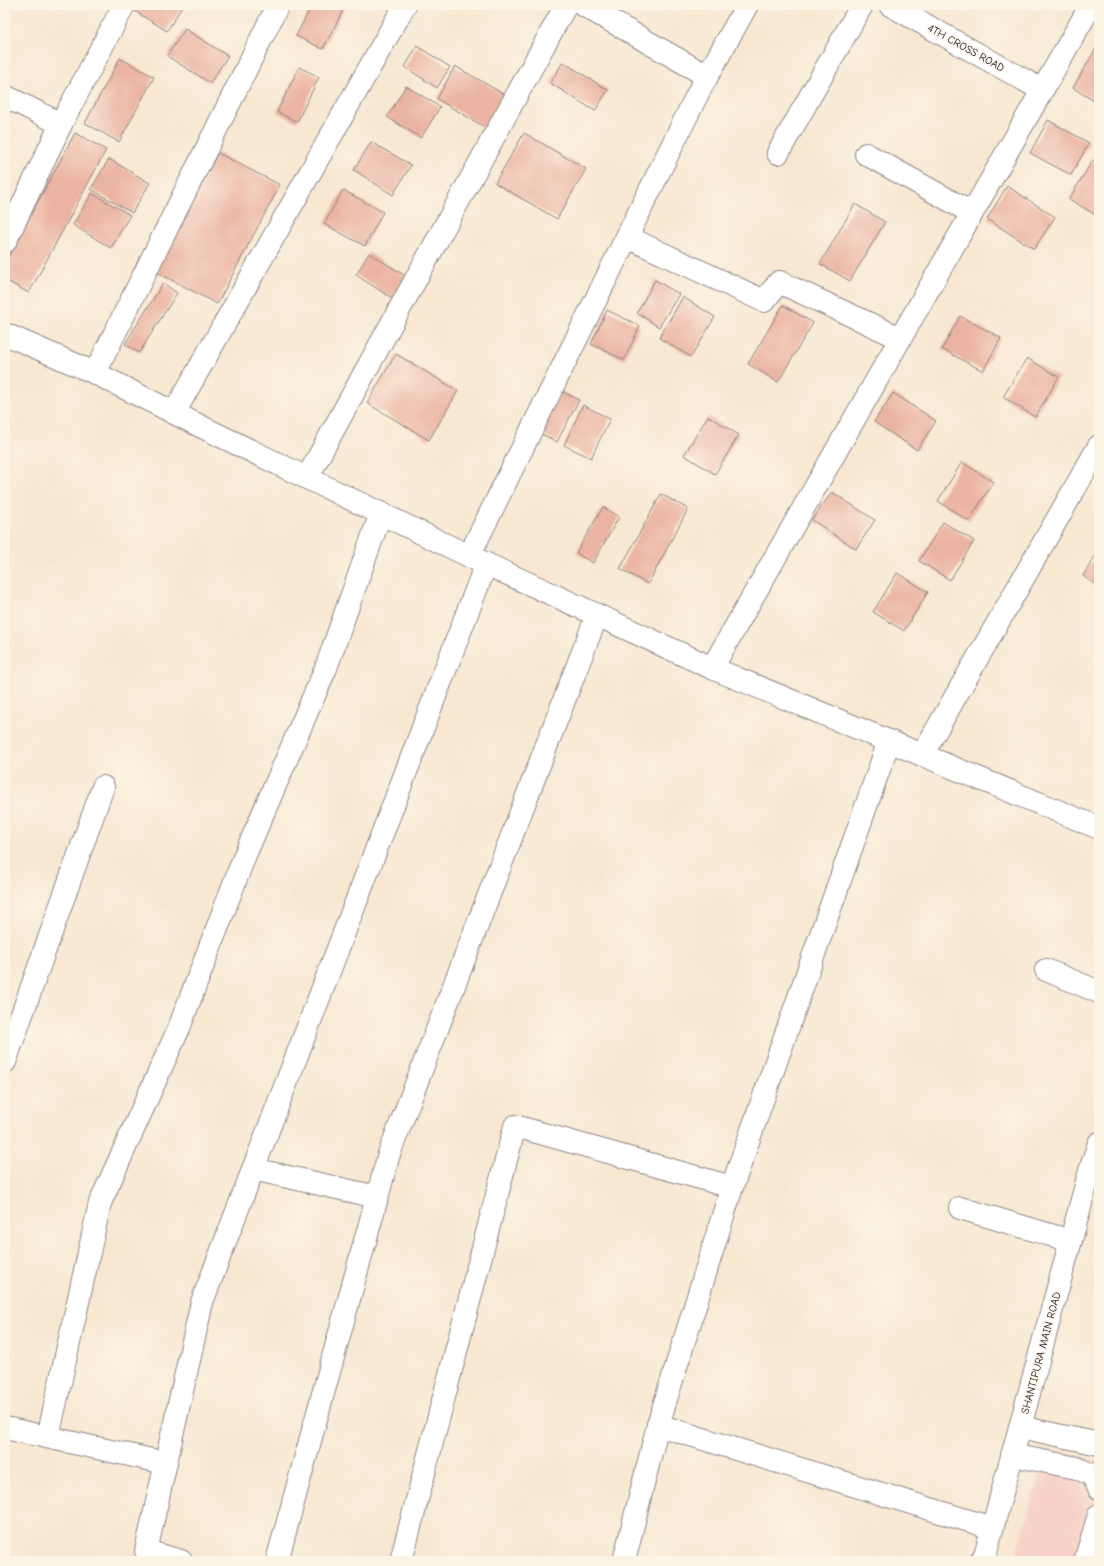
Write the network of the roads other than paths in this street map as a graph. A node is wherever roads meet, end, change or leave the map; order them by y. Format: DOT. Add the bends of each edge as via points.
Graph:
graph roads {
  1 [pos="124,5"];
  2 [pos="278,5"];
  3 [pos="405,5"];
  4 [pos="566,5"];
  5 [pos="583,5"];
  6 [pos="747,5"];
  7 [pos="862,5"];
  8 [pos="890,5"];
  9 [pos="1091,5"];
  10 [pos="707,76"];
  11 [pos="1042,90"];
  12 [pos="5,96"];
  13 [pos="62,124"];
  14 [pos="778,154"];
  15 [pos="866,154"];
  16 [pos="972,213"];
  17 [pos="627,237"];
  18 [pos="5,242"];
  19 [pos="5,334"];
  20 [pos="900,338"];
  21 [pos="95,373"];
  22 [pos="174,414"];
  23 [pos="1099,446"];
  24 [pos="307,478"];
  25 [pos="381,513"];
  26 [pos="478,560"];
  27 [pos="597,615"];
  28 [pos="712,668"];
  29 [pos="889,741"];
  30 [pos="922,755"];
  31 [pos="103,787"];
  32 [pos="1099,828"];
  33 [pos="1046,970"];
  34 [pos="1099,992"];
  35 [pos="5,1062"];
  36 [pos="1099,1144"];
  37 [pos="253,1169"];
  38 [pos="732,1186"];
  39 [pos="377,1197"];
  40 [pos="960,1208"];
  41 [pos="1071,1241"];
  42 [pos="658,1425"];
  43 [pos="1020,1427"];
  44 [pos="5,1428"];
  45 [pos="48,1437"];
  46 [pos="1099,1444"];
  47 [pos="1012,1455"];
  48 [pos="166,1463"];
  49 [pos="1099,1488"];
  50 [pos="1099,1515"];
  51 [pos="992,1528"];
  52 [pos="984,1559"];
  53 [pos="181,1561"];
  54 [pos="277,1561"];
  55 [pos="400,1561"];
  56 [pos="624,1561"];
  57 [pos="1085,1561"];
  1 -- 13 [label="street"];
  2 -- 21 [label="street"];
  3 -- 22 [label="street"];
  4 -- 24 [label="street"];
  5 -- 10 [label="street"];
  6 -- 10 [label="street"];
  7 -- 14 [label="street"];
  8 -- 11 [label="street, 4TH CROSS ROAD"];
  9 -- 11 [label="street"];
  10 -- 17 [label="street"];
  11 -- 16 [label="street"];
  12 -- 13 [label="street"];
  13 -- 18 [label="street"];
  15 -- 16 [label="street"];
  16 -- 20 [label="street"];
  17 -- 20 [label="street" via="764,301 779,282"];
  17 -- 26 [label="street"];
  19 -- 21 [label="street"];
  20 -- 28 [label="street"];
  21 -- 22 [label="street"];
  22 -- 24 [label="street"];
  23 -- 30 [label="street"];
  24 -- 25 [label="street"];
  25 -- 26 [label="street"];
  25 -- 45 [label="street" via="326,668 245,855 179,1028 100,1203"];
  26 -- 27 [label="street"];
  26 -- 37 [label="street"];
  27 -- 28 [label="street"];
  27 -- 39 [label="street" via="389,1154"];
  28 -- 29 [label="street"];
  29 -- 30 [label="street"];
  29 -- 38 [label="street"];
  30 -- 32 [label="street"];
  31 -- 35 [label="street"];
  33 -- 34 [label="street"];
  36 -- 41 [label="street, SHANTIPURA MAIN ROAD"];
  37 -- 39 [label="street"];
  37 -- 48 [label="street" via="202,1302"];
  38 -- 42 [label="street"];
  38 -- 55 [label="street" via="516,1126"];
  39 -- 54 [label="street"];
  40 -- 41 [label="street"];
  41 -- 43 [label="street, SHANTIPURA MAIN ROAD"];
  42 -- 51 [label="street"];
  42 -- 56 [label="street"];
  43 -- 46 [label="street"];
  43 -- 47 [label="street, SHANTIPURA MAIN ROAD"];
  44 -- 45 [label="street"];
  45 -- 48 [label="street"];
  47 -- 49 [label="street" via="1078,1468 1092,1476"];
  47 -- 51 [label="street, SHANTIPURA MAIN ROAD"];
  48 -- 53 [label="street" via="146,1551"];
  50 -- 57 [label="street"];
  51 -- 52 [label="street, SHANTIPURA MAIN ROAD"];
}
